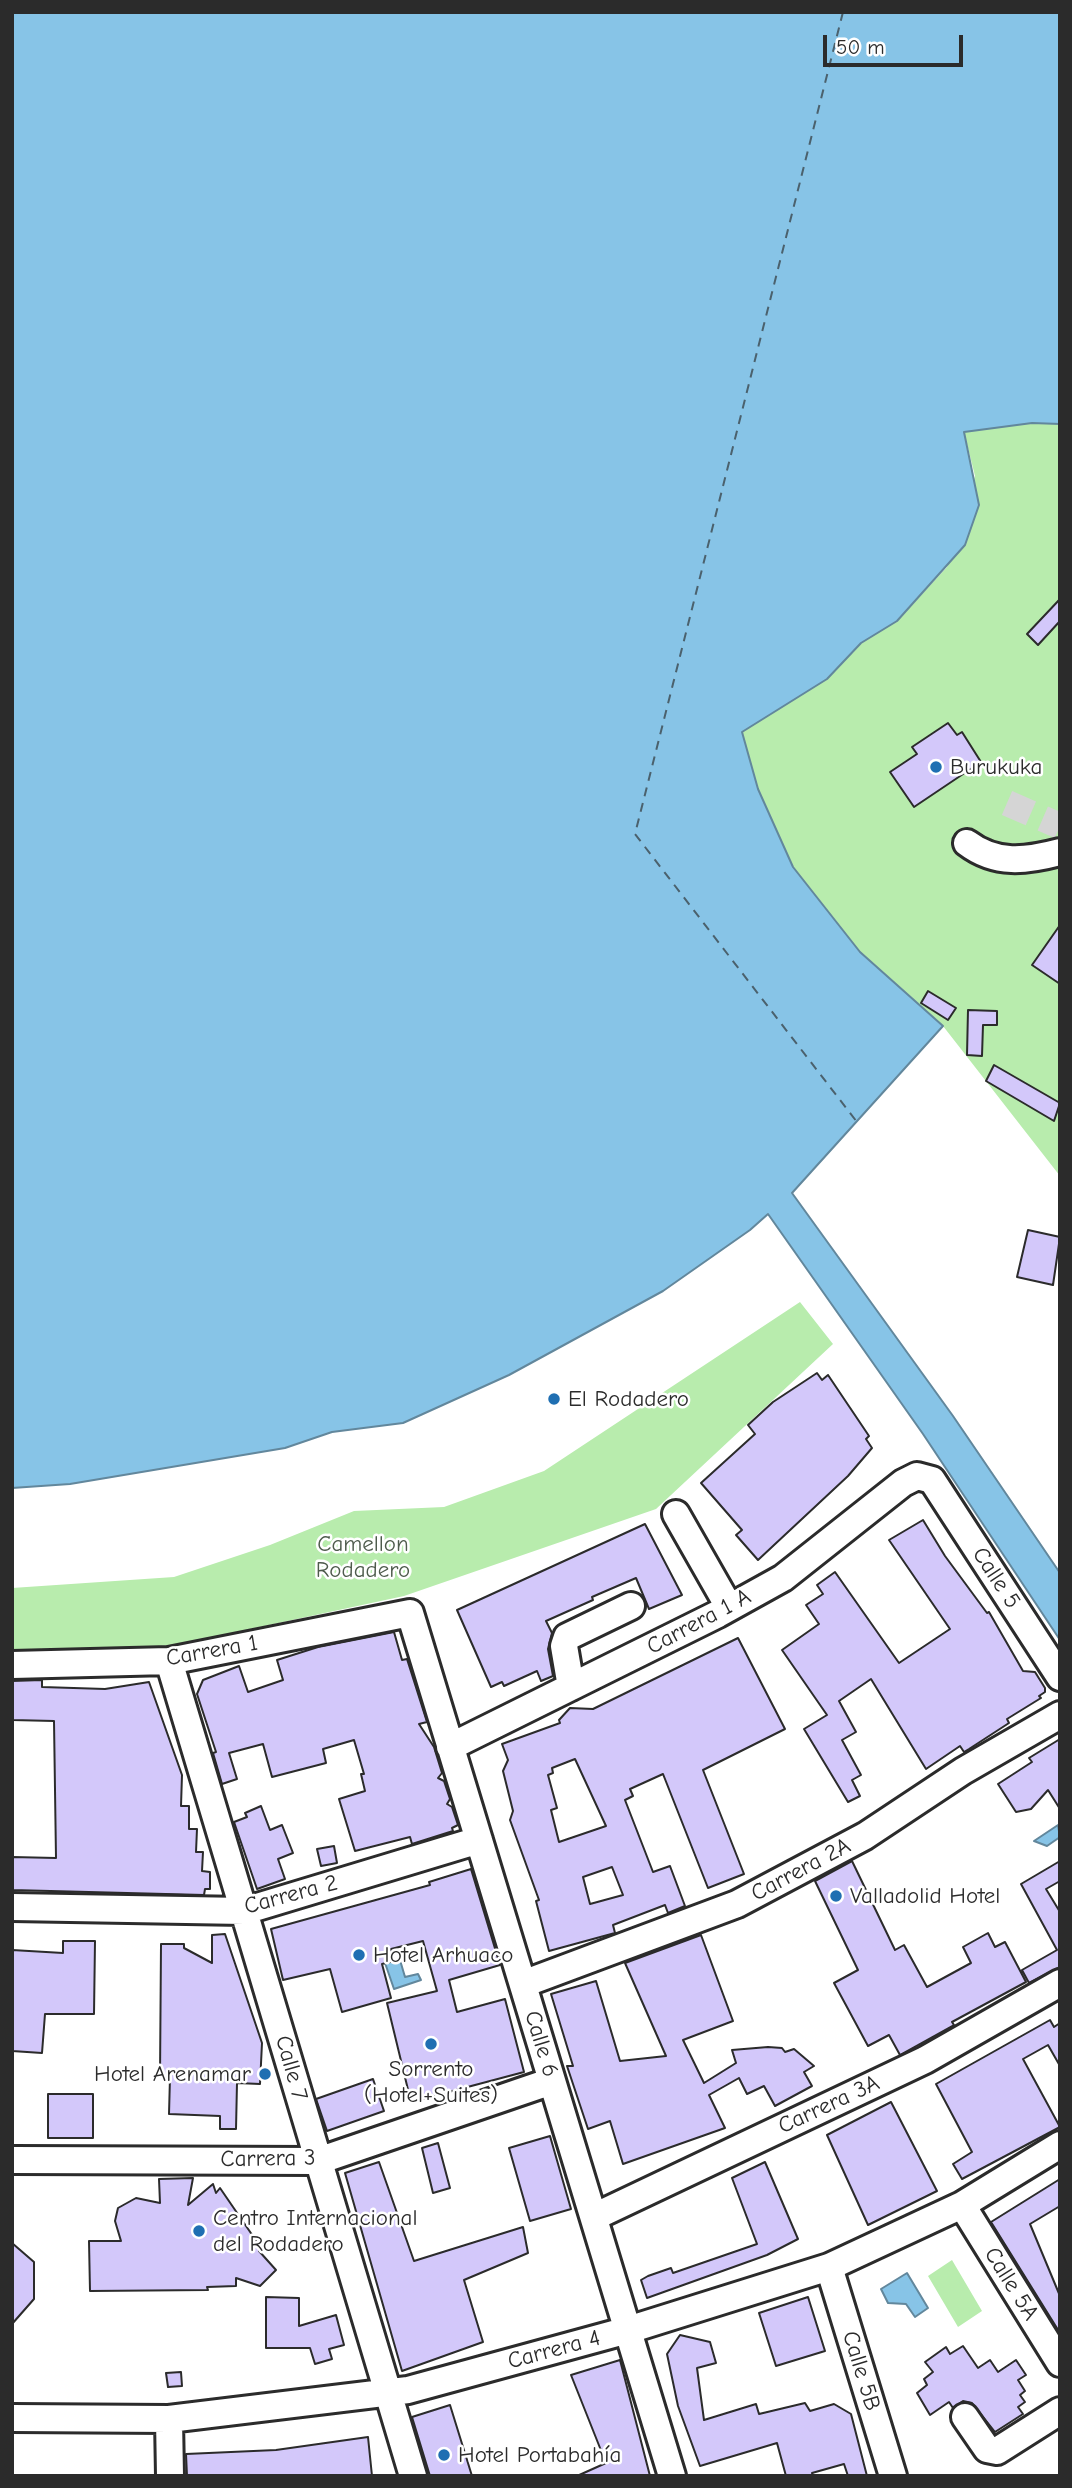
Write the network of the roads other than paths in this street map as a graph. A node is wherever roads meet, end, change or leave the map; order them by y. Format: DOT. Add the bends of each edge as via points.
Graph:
graph roads {
  1 [pos="967,843"];
  2 [pos="1060,852"];
  3 [pos="932,1480"];
  4 [pos="676,1514"];
  5 [pos="631,1606"];
  6 [pos="729,1607"];
  7 [pos="410,1613"];
  8 [pos="169,1661"];
  9 [pos="12,1665"];
  10 [pos="1060,1677"];
  11 [pos="571,1687"];
  12 [pos="1060,1715"];
  13 [pos="450,1747"];
  14 [pos="479,1840"];
  15 [pos="12,1907"];
  16 [pos="244,1911"];
  17 [pos="1060,1983"];
  18 [pos="523,1984"];
  19 [pos="552,2081"];
  20 [pos="1060,2145"];
  21 [pos="12,2160"];
  22 [pos="318,2161"];
  23 [pos="962,2205"];
  24 [pos="594,2217"];
  25 [pos="829,2267"];
  26 [pos="628,2330"];
  27 [pos="1060,2363"];
  28 [pos="388,2392"];
  29 [pos="1060,2411"];
  30 [pos="965,2417"];
  31 [pos="12,2418"];
  32 [pos="169,2418"];
  33 [pos="170,2476"];
  34 [pos="413,2476"];
  35 [pos="672,2476"];
  36 [pos="893,2476"];
  1 -- 2 [label="street" via="984,856 1011,860"];
  3 -- 6 [label="street, Carrera 1 A" via="917,1476 902,1483 783,1578"];
  3 -- 10 [label="street, Calle 5"];
  4 -- 6 [label="street"];
  5 -- 11 [label="street" via="567,1637 564,1646"];
  6 -- 11 [label="street, Carrera 1 A"];
  7 -- 8 [label="street, Carrera 1"];
  7 -- 13 [label="street, Calle 6"];
  8 -- 9 [label="street, Carrera 1"];
  8 -- 16 [label="street, Calle 7"];
  11 -- 13 [label="street, Carrera 1 A"];
  12 -- 18 [label="street, Carrera 2A" via="963,1771 865,1836 737,1904"];
  13 -- 14 [label="street, Calle 6"];
  14 -- 16 [label="street, Carrera 2"];
  14 -- 18 [label="street, Calle 6"];
  15 -- 16 [label="street, Carrera 2"];
  16 -- 22 [label="street, Calle 7"];
  17 -- 24 [label="street, Carrera 3A" via="925,2060"];
  18 -- 19 [label="street, Calle 6"];
  19 -- 22 [label="street, Carrera 3"];
  19 -- 24 [label="street, Calle 6"];
  20 -- 23 [label="street, Carrera 4"];
  21 -- 22 [label="street, Carrera 3"];
  22 -- 28 [label="street, Calle 7"];
  23 -- 25 [label="street, Carrera 4"];
  23 -- 27 [label="street, Calle 5A"];
  24 -- 26 [label="street, Calle 6"];
  25 -- 26 [label="street, Carrera 4"];
  25 -- 36 [label="street, Calle 5B"];
  26 -- 28 [label="street, Carrera 4"];
  26 -- 35 [label="street, Calle 6"];
  28 -- 32 [label="street, Carrera 4"];
  28 -- 34 [label="street, Calle 7"];
  29 -- 30 [label="street" via="997,2451 987,2449"];
  31 -- 32 [label="street, Carrera 4"];
  32 -- 33 [label="street"];
}
